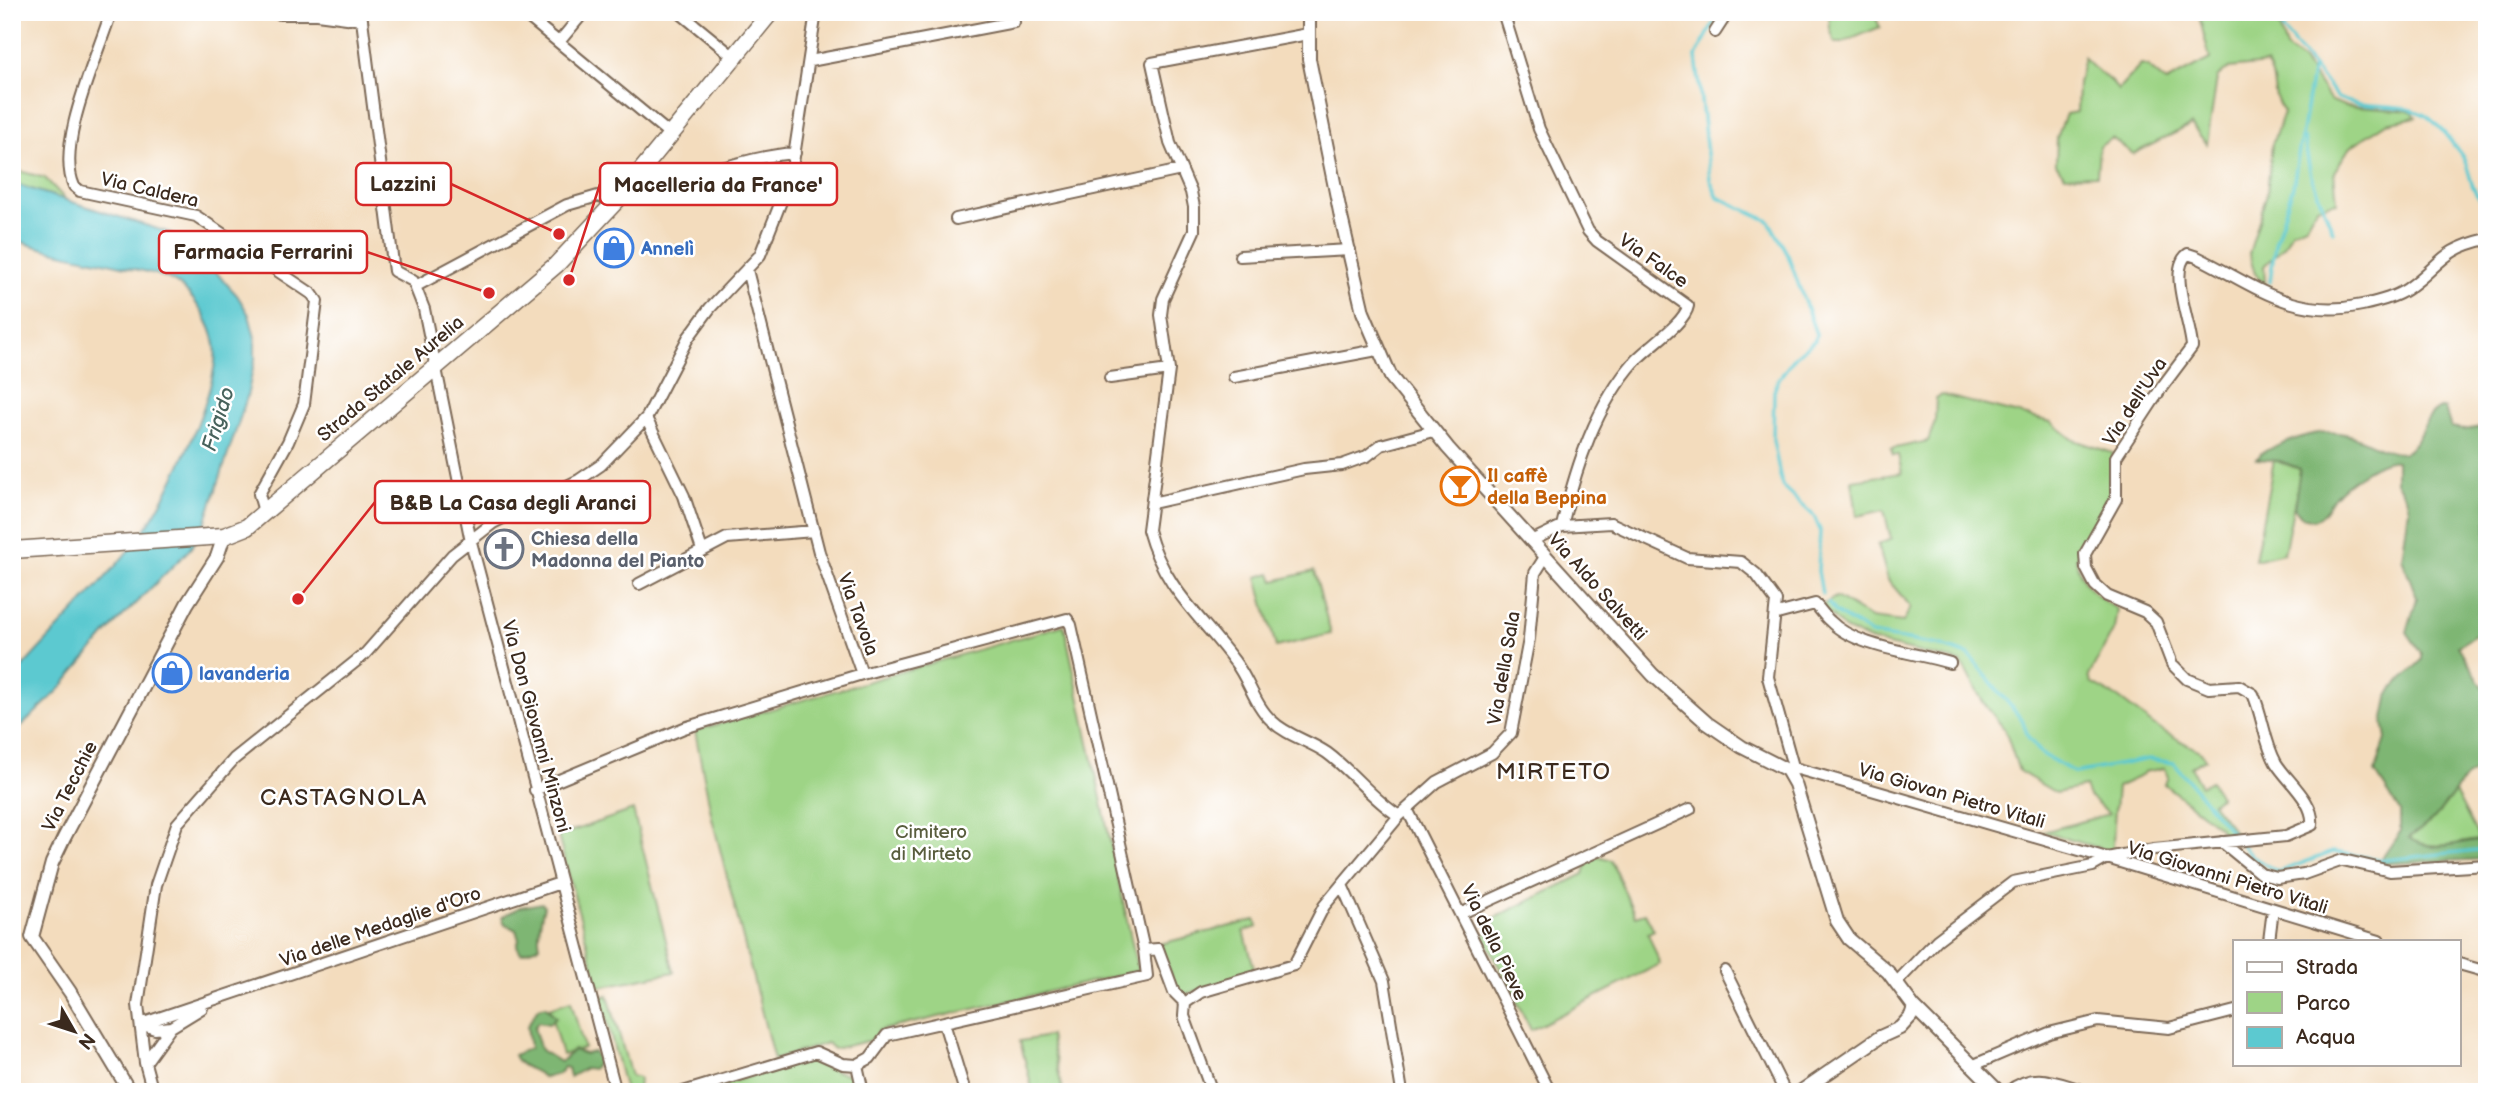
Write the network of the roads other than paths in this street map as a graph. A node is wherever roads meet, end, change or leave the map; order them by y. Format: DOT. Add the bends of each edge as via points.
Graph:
graph roads {
  1 [pos="111,12"];
  2 [pos="522,12"];
  3 [pos="584,12"];
  4 [pos="679,12"];
  5 [pos="771,12"];
  6 [pos="816,12"];
  7 [pos="1309,12"];
  8 [pos="1503,12"];
  9 [pos="1728,12"];
  10 [pos="280,14"];
  11 [pos="362,16"];
  12 [pos="1014,22"];
  13 [pos="1715,33"];
  14 [pos="1308,34"];
  15 [pos="559,43"];
  16 [pos="734,57"];
  17 [pos="810,61"];
  18 [pos="671,135"];
  19 [pos="794,153"];
  20 [pos="1181,170"];
  21 [pos="622,194"];
  22 [pos="956,219"];
  23 [pos="2487,239"];
  24 [pos="1350,250"];
  25 [pos="1240,256"];
  26 [pos="747,270"];
  27 [pos="416,286"];
  28 [pos="1377,350"];
  29 [pos="435,367"];
  30 [pos="1170,370"];
  31 [pos="1234,377"];
  32 [pos="1110,378"];
  33 [pos="646,418"];
  34 [pos="1433,431"];
  35 [pos="1152,503"];
  36 [pos="264,512"];
  37 [pos="1562,526"];
  38 [pos="814,531"];
  39 [pos="221,536"];
  40 [pos="471,541"];
  41 [pos="1531,541"];
  42 [pos="12,550"];
  43 [pos="702,550"];
  44 [pos="1545,557"];
  45 [pos="639,584"];
  46 [pos="1777,614"];
  47 [pos="1950,663"];
  48 [pos="862,674"];
  49 [pos="1791,770"];
  50 [pos="535,790"];
  51 [pos="1690,809"];
  52 [pos="1403,813"];
  53 [pos="2224,842"];
  54 [pos="2107,858"];
  55 [pos="2487,865"];
  56 [pos="559,883"];
  57 [pos="1342,885"];
  58 [pos="2273,909"];
  59 [pos="1462,913"];
  60 [pos="2269,940"];
  61 [pos="2376,940"];
  62 [pos="1144,950"];
  63 [pos="2460,964"];
  64 [pos="1725,971"];
  65 [pos="2487,972"];
  66 [pos="1897,982"];
  67 [pos="212,1002"];
  68 [pos="1185,1003"];
  69 [pos="1914,1007"];
  70 [pos="2233,1012"];
  71 [pos="944,1023"];
  72 [pos="141,1024"];
  73 [pos="170,1027"];
  74 [pos="145,1063"];
  75 [pos="857,1065"];
  76 [pos="1974,1065"];
  77 [pos="130,1092"];
  78 [pos="153,1092"];
  79 [pos="617,1092"];
  80 [pos="684,1092"];
  81 [pos="863,1092"];
  82 [pos="965,1092"];
  83 [pos="1212,1092"];
  84 [pos="1402,1092"];
  85 [pos="1550,1092"];
  86 [pos="1785,1092"];
  87 [pos="1800,1092"];
  88 [pos="1999,1092"];
  89 [pos="2008,1092"];
  90 [pos="2089,1092"];
  1 -- 36 [label="street, Via Caldera" via="77,111 70,160 74,187 202,219 317,301 304,404 259,494"];
  2 -- 15 [label="street"];
  3 -- 15 [label="street"];
  4 -- 16 [label="street"];
  5 -- 16 [label="main road, Strada Statale Aurelia"];
  6 -- 17 [label="street"];
  7 -- 14 [label="street, Via Aldo Salvetti"];
  8 -- 37 [label="street, Via Falce" via="1539,130 1588,231 1688,306 1680,320 1637,359 1602,407 1577,470"];
  9 -- 13 [label="street"];
  10 -- 11 [label="street"];
  11 -- 27 [label="street" via="394,271"];
  12 -- 17 [label="street"];
  14 -- 20 [label="street" via="1152,63 1170,143"];
  14 -- 24 [label="street, Via Aldo Salvetti" via="1315,100"];
  15 -- 18 [label="street"];
  16 -- 18 [label="main road, Strada Statale Aurelia"];
  17 -- 19 [label="street"];
  18 -- 21 [label="main road, Strada Statale Aurelia"];
  19 -- 21 [label="street" via="766,155"];
  19 -- 26 [label="street" via="791,176 760,255"];
  20 -- 22 [label="street"];
  20 -- 30 [label="street" via="1191,192 1194,230 1163,299 1161,315"];
  21 -- 27 [label="street" via="568,205"];
  21 -- 29 [label="main road, Strada Statale Aurelia" via="556,265"];
  23 -- 53 [label="street, Via dell'Uva" via="2446,253 2398,294 2342,310 2284,302 2197,257 2188,254 2180,259 2180,285 2192,347 2116,457 2116,499 2085,554 2085,568 2107,596 2145,612 2156,622 2180,674 2202,687 2239,686 2253,694 2275,762 2301,796 2312,824 2286,836"];
  24 -- 25 [label="street"];
  24 -- 28 [label="street, Via Aldo Salvetti" via="1363,312"];
  26 -- 33 [label="street" via="688,338"];
  26 -- 38 [label="street, Via Tavola"];
  27 -- 29 [label="street, Via Don Giovanni Minzoni"];
  28 -- 31 [label="street"];
  28 -- 34 [label="street, Via Aldo Salvetti" via="1391,377"];
  29 -- 36 [label="main road, Strada Statale Aurelia"];
  29 -- 40 [label="street, Via Don Giovanni Minzoni"];
  30 -- 32 [label="street"];
  30 -- 35 [label="street"];
  33 -- 40 [label="street" via="601,465 509,514"];
  33 -- 43 [label="street" via="684,496"];
  34 -- 35 [label="street" via="1381,445 1342,465 1304,469"];
  34 -- 41 [label="street, Via Aldo Salvetti"];
  35 -- 52 [label="street" via="1147,520 1153,550 1185,605 1236,662 1266,715 1324,751 1380,803"];
  36 -- 39 [label="main road, Strada Statale Aurelia" via="247,527"];
  37 -- 41 [label="street"];
  37 -- 46 [label="street" via="1611,523 1687,558 1741,562 1776,601"];
  38 -- 43 [label="street" via="727,538"];
  38 -- 48 [label="street, Via Tavola"];
  39 -- 42 [label="main road"];
  39 -- 77 [label="street, Via Tecchie" via="217,557 187,604 52,863 32,937"];
  40 -- 50 [label="street, Via Don Giovanni Minzoni"];
  40 -- 72 [label="street" via="430,577 365,654 234,759 177,824 156,886 138,1005"];
  41 -- 44 [label="street, Via Aldo Salvetti"];
  43 -- 45 [label="street"];
  44 -- 49 [label="street, Via Aldo Salvetti" via="1676,697 1742,747"];
  44 -- 52 [label="street, Via della Sala" via="1535,573 1529,639 1511,733 1492,753 1437,782"];
  46 -- 47 [label="street" via="1815,604 1844,631 1882,647"];
  46 -- 49 [label="street" via="1768,677"];
  48 -- 50 [label="street, Via Tavola" via="684,728"];
  48 -- 62 [label="street" via="1067,619 1072,625"];
  49 -- 54 [label="street, Via Giovan Pietro Vitali"];
  49 -- 66 [label="street" via="1837,921 1849,939"];
  50 -- 56 [label="street, Via Don Giovanni Minzoni"];
  51 -- 59 [label="street"];
  52 -- 57 [label="street, Via della Sala"];
  52 -- 59 [label="street, Via della Pieve"];
  53 -- 54 [label="street"];
  53 -- 55 [label="street" via="2261,874 2277,878 2343,860 2390,871"];
  54 -- 58 [label="street, Via Giovanni Pietro Vitali"];
  54 -- 66 [label="street" via="2093,866 2023,879 2003,888 1937,940"];
  56 -- 67 [label="street, Via delle Medaglie d'Oro"];
  56 -- 79 [label="street, Via Don Giovanni Minzoni"];
  57 -- 68 [label="street, Via della Sala" via="1314,921 1294,965 1201,992"];
  57 -- 84 [label="street" via="1384,981"];
  58 -- 60 [label="street"];
  58 -- 61 [label="street, Via Giovanni Pietro Vitali"];
  59 -- 85 [label="street, Via della Pieve"];
  62 -- 68 [label="street" via="1158,948 1174,992"];
  62 -- 71 [label="street" via="1148,970 1142,979"];
  63 -- 65 [label="street"];
  64 -- 86 [label="street"];
  66 -- 69 [label="street"];
  67 -- 72 [label="street, Via delle Medaglie d'Oro"];
  67 -- 73 [label="street, Via delle Medaglie d'Oro"];
  68 -- 83 [label="street" via="1184,1016"];
  69 -- 76 [label="street"];
  69 -- 87 [label="street" via="1900,1028"];
  70 -- 76 [label="street" via="2169,1028 2098,1021 2049,1033"];
  71 -- 75 [label="street" via="887,1035 870,1058"];
  71 -- 82 [label="street"];
  72 -- 73 [label="street" via="155,1029"];
  72 -- 74 [label="street"];
  73 -- 74 [label="street, Via delle Medaglie d'Oro"];
  74 -- 78 [label="street"];
  75 -- 80 [label="street" via="816,1052"];
  75 -- 81 [label="street"];
  76 -- 88 [label="street"];
  89 -- 90 [label="street" via="2026,1079 2036,1078"];
}
